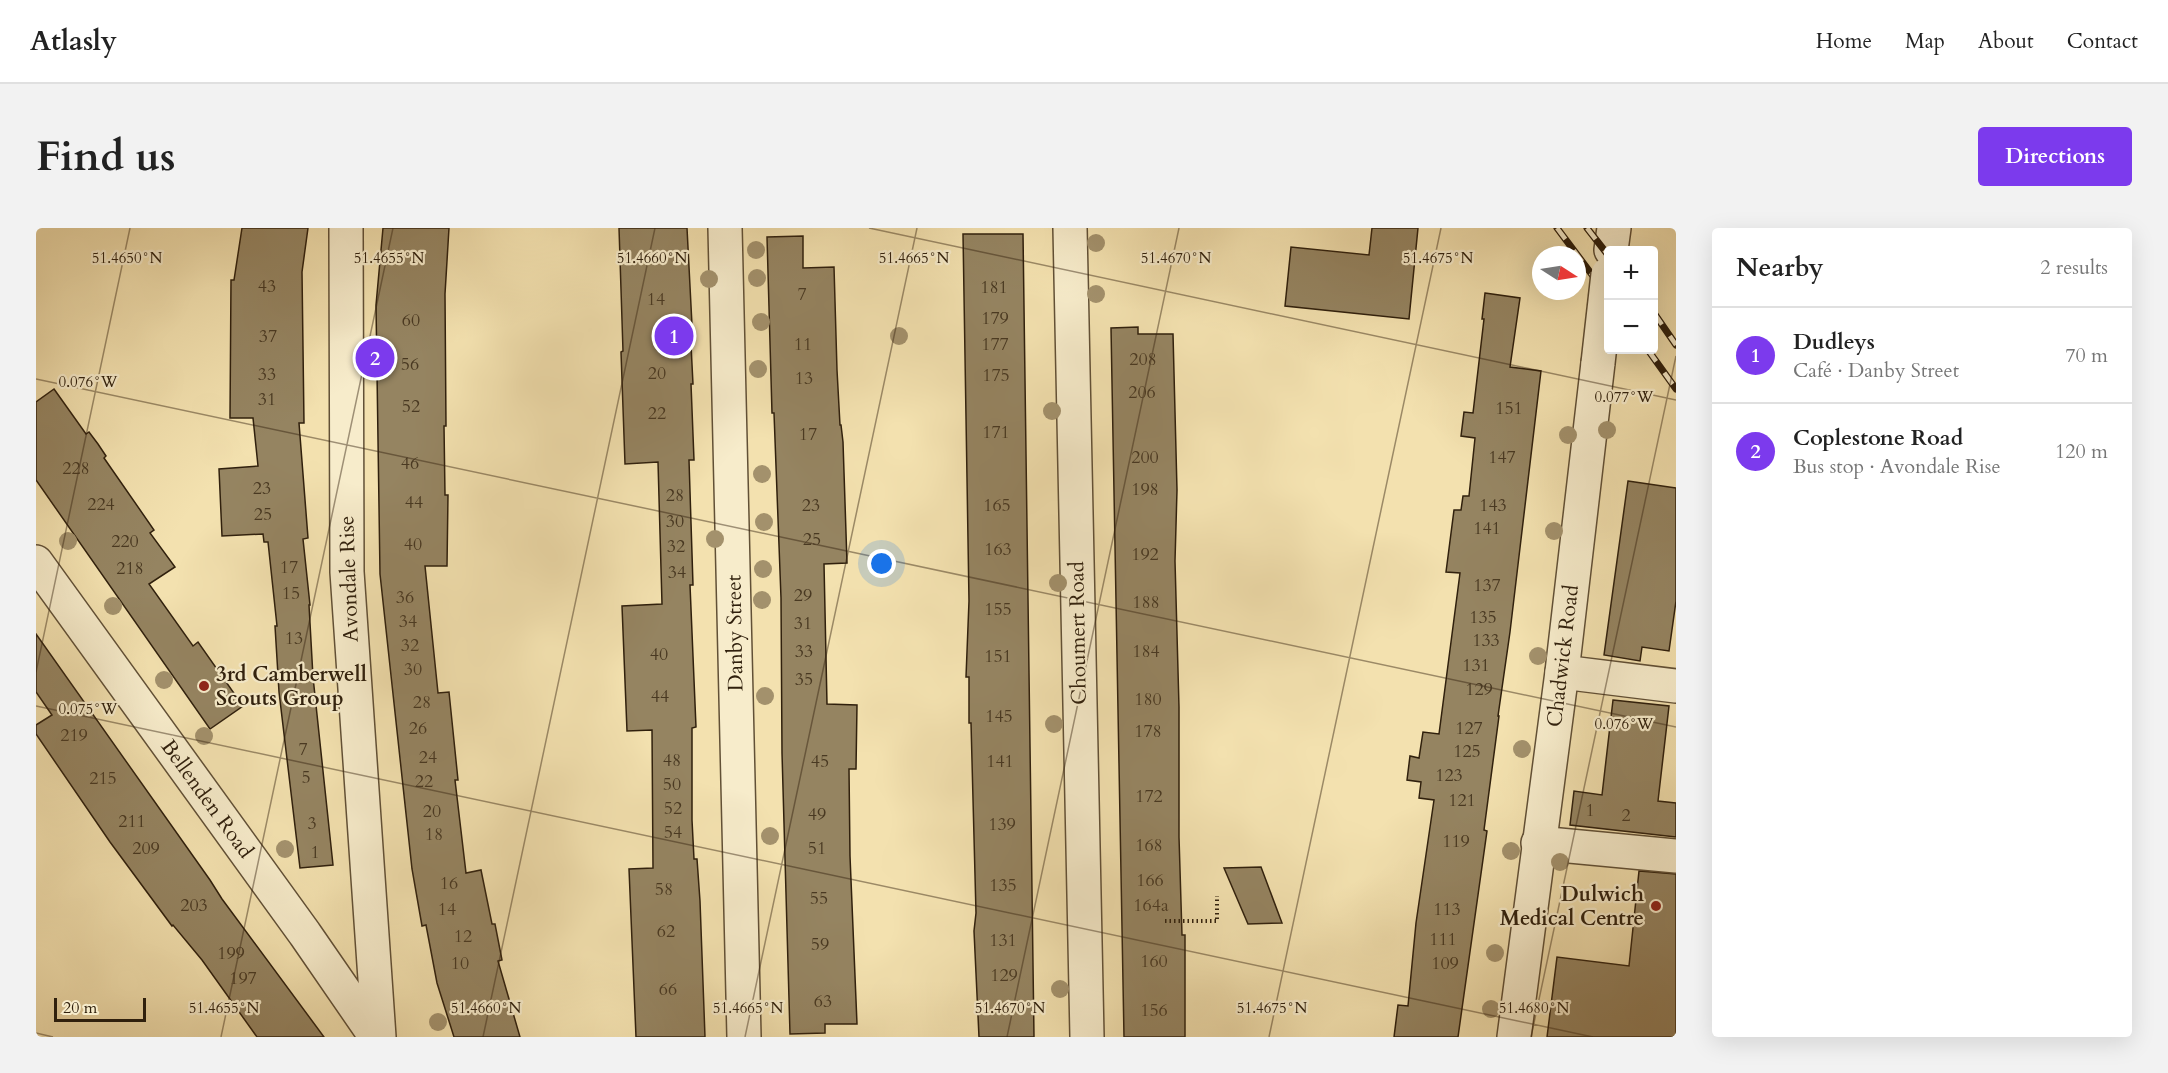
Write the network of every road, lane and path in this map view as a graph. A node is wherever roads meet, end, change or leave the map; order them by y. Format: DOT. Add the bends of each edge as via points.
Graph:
graph roads {
  1 [pos="346,228"];
  2 [pos="725,228"];
  3 [pos="1070,228"];
  4 [pos="1614,228"];
  5 [pos="1612,246"];
  6 [pos="1605,300"];
  7 [pos="36,562"];
  8 [pos="1562,672"];
  9 [pos="1676,686"];
  10 [pos="1538,843"];
  11 [pos="1676,856"];
  12 [pos="1217,896"];
  13 [pos="1165,921"];
  14 [pos="377,1037"];
  15 [pos="744,1037"];
  16 [pos="1087,1037"];
  17 [pos="1514,1037"];
  1 -- 14 [label="street, Avondale Rise" via="347,572"];
  2 -- 15 [label="street, Danby Street"];
  3 -- 16 [label="street, Choumert Road"];
  4 -- 5 [label="street"];
  6 -- 8 [label="street, Chadwick Road, bridge"];
  7 -- 14 [label="street, Bellenden Road"];
  8 -- 9 [label="street"];
  8 -- 10 [label="street, Chadwick Road"];
  10 -- 11 [label="street"];
  10 -- 17 [label="street, Chadwick Road"];
  12 -- 13 [label="path" via="1217,921"];
}
